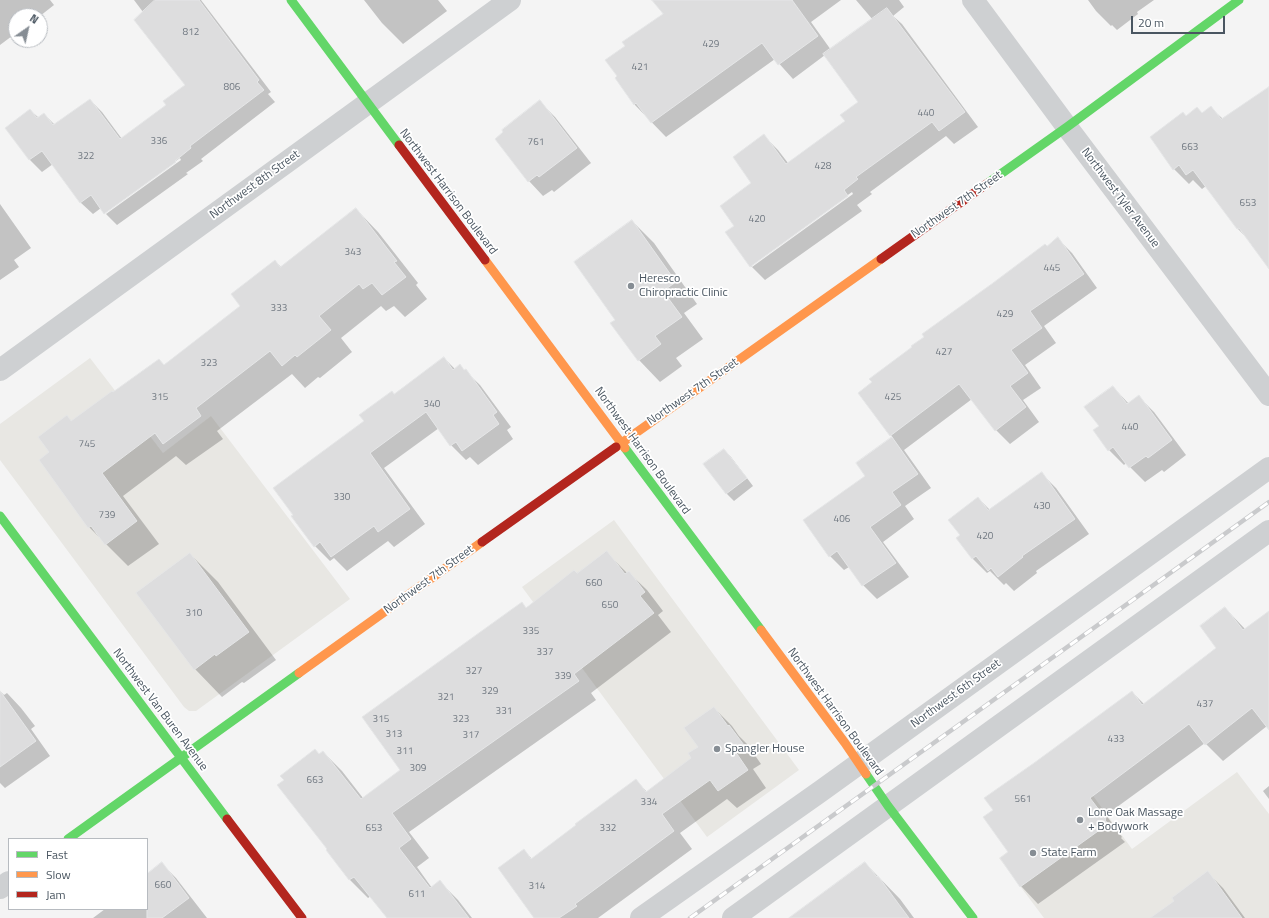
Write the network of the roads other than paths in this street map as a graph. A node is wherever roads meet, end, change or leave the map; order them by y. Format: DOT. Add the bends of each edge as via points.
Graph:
graph roads {
  1 [pos="291,0"];
  2 [pos="510,0"];
  3 [pos="974,0"];
  4 [pos="1239,0"];
  5 [pos="367,103"];
  6 [pos="1067,127"];
  7 [pos="0,370"];
  8 [pos="1269,395"];
  9 [pos="621,443"];
  10 [pos="1269,468"];
  11 [pos="0,516"];
  12 [pos="1269,530"];
  13 [pos="181,757"];
  14 [pos="859,764"];
  15 [pos="888,806"];
  16 [pos="69,838"];
  17 [pos="302,918"];
  18 [pos="641,918"];
  19 [pos="733,918"];
  20 [pos="973,918"];
  1 -- 5 [label="main road, Northwest Harrison Boulevard"];
  2 -- 5 [label="street, Northwest 8th Street"];
  3 -- 6 [label="street, Northwest Tyler Avenue"];
  4 -- 6 [label="main road, Northwest 7th Street"];
  5 -- 7 [label="street, Northwest 8th Street"];
  5 -- 9 [label="main road, Northwest Harrison Boulevard"];
  6 -- 8 [label="street, Northwest Tyler Avenue"];
  6 -- 9 [label="main road, Northwest 7th Street"];
  9 -- 13 [label="main road, Northwest 7th Street"];
  9 -- 14 [label="main road, Northwest Harrison Boulevard"];
  10 -- 14 [label="street, Northwest 6th Street"];
  11 -- 13 [label="main road, Northwest Van Buren Avenue"];
  12 -- 15 [label="street"];
  13 -- 16 [label="main road, Northwest 7th Street"];
  13 -- 17 [label="main road, Northwest Van Buren Avenue"];
  14 -- 15 [label="main road, Northwest Harrison Boulevard"];
  14 -- 18 [label="street, Northwest 6th Street"];
  15 -- 19 [label="street"];
  15 -- 20 [label="main road, Northwest Harrison Boulevard"];
}
